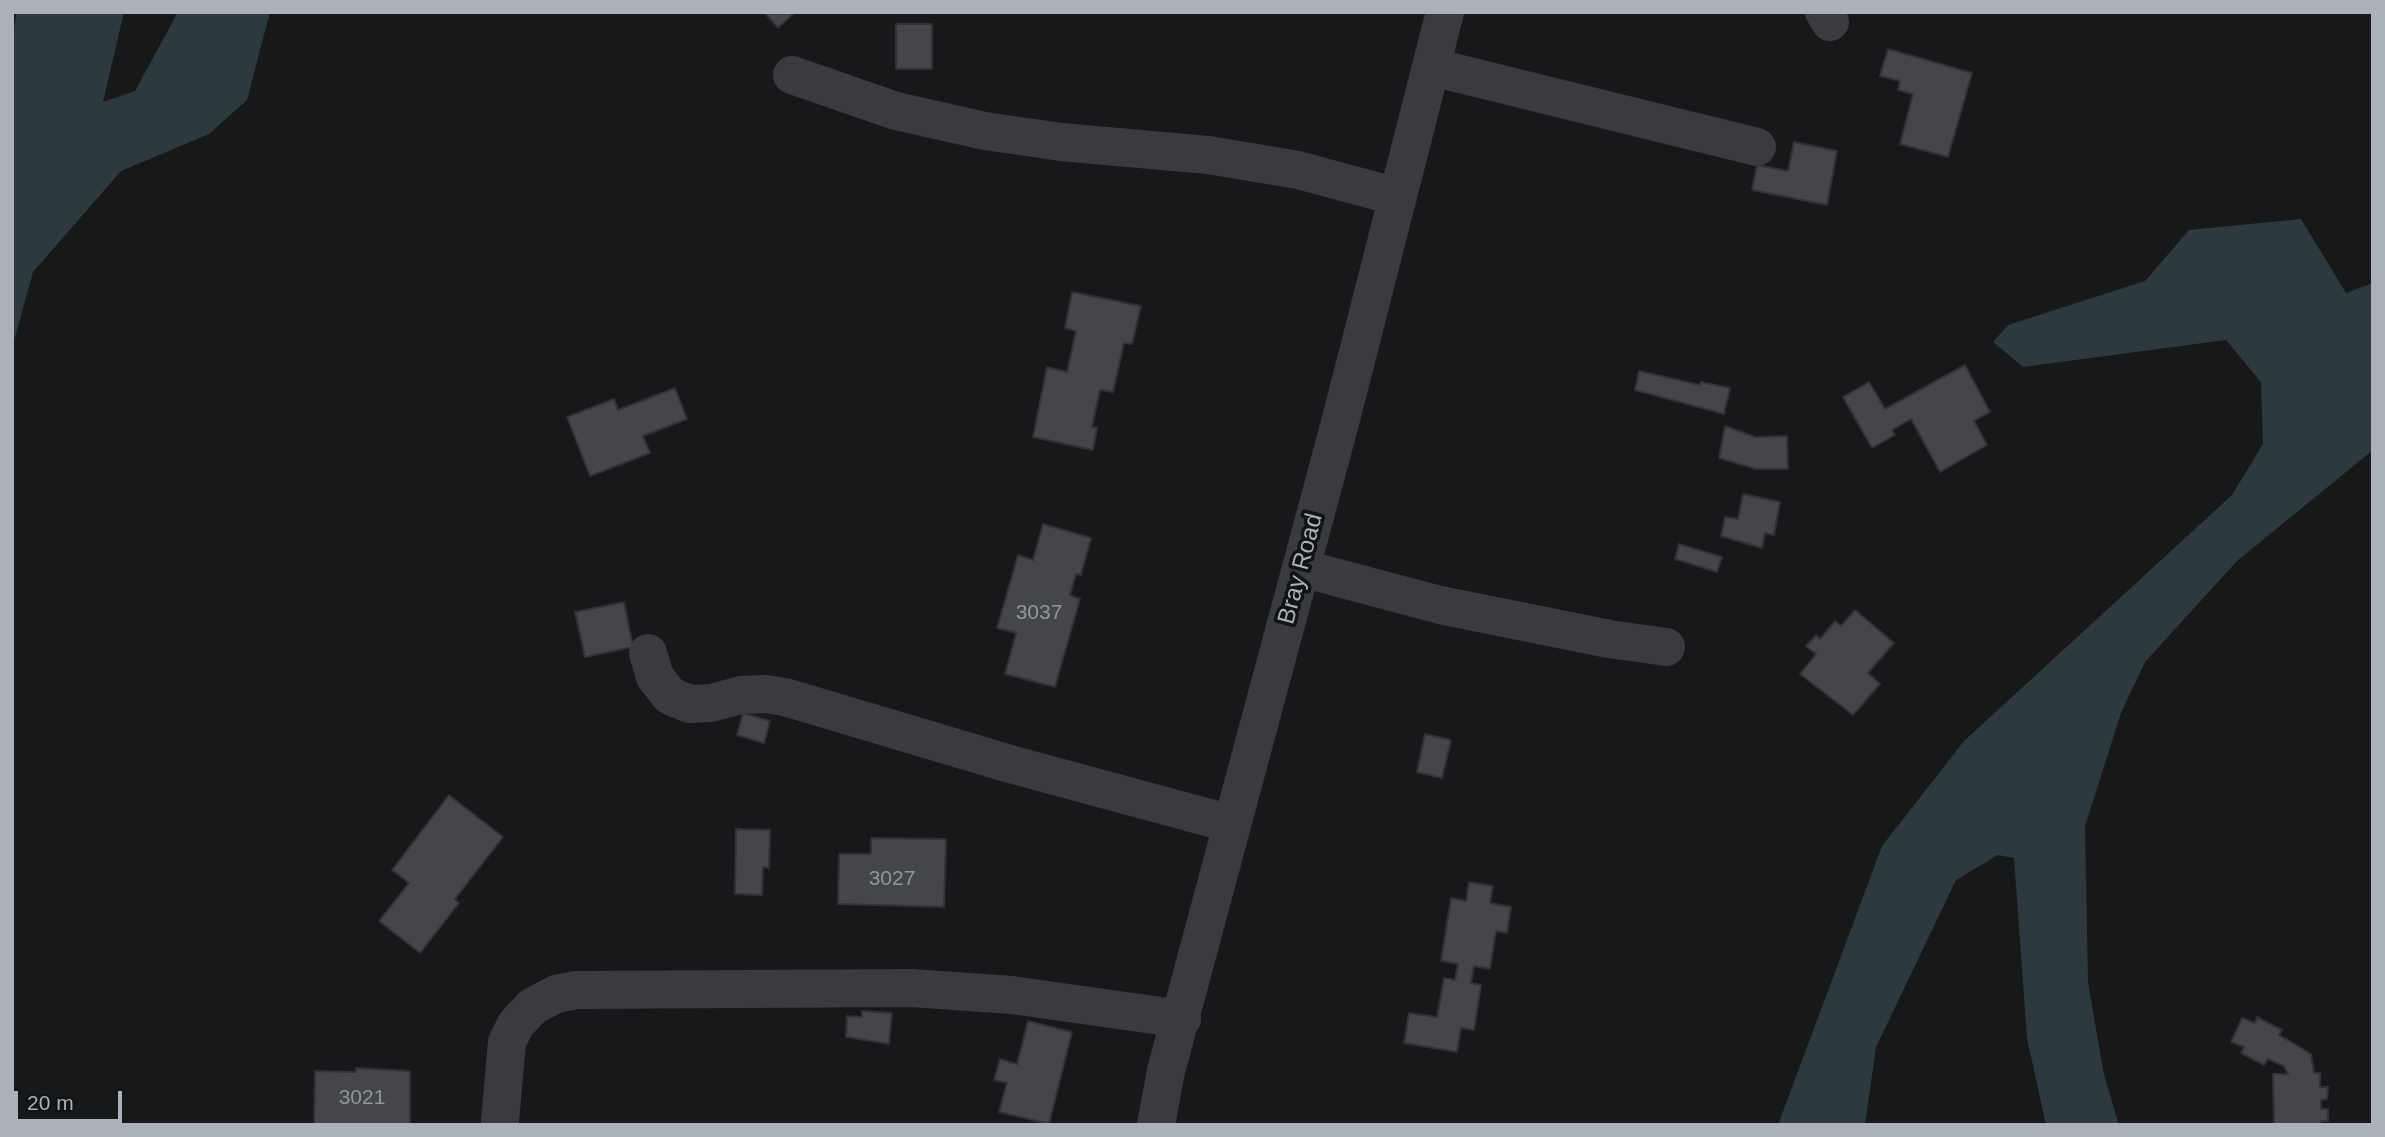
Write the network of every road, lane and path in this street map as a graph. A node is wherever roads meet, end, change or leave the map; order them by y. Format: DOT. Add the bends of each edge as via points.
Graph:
graph roads {
  1 [pos="1445,12"];
  2 [pos="1432,67"];
  3 [pos="792,75"];
  4 [pos="1757,147"];
  5 [pos="1398,197"];
  6 [pos="1301,568"];
  7 [pos="1666,647"];
  8 [pos="648,653"];
  9 [pos="1232,824"];
  10 [pos="1182,1019"];
  11 [pos="500,1121"];
  12 [pos="1156,1125"];
  1 -- 2 [label="street, Bray Road"];
  2 -- 4 [label="street"];
  2 -- 5 [label="street, Bray Road"];
  3 -- 5 [label="street" via="896,111 985,131 1208,155 1298,170"];
  5 -- 6 [label="street, Bray Road"];
  6 -- 7 [label="street" via="1440,605"];
  6 -- 9 [label="street, Bray Road"];
  8 -- 9 [label="street" via="655,677 670,696 690,704 741,695 785,697"];
  9 -- 10 [label="street, Bray Road"];
  10 -- 11 [label="street" via="1012,995 911,988 555,993 533,1006 507,1042"];
  10 -- 12 [label="street, Bray Road"];
}
